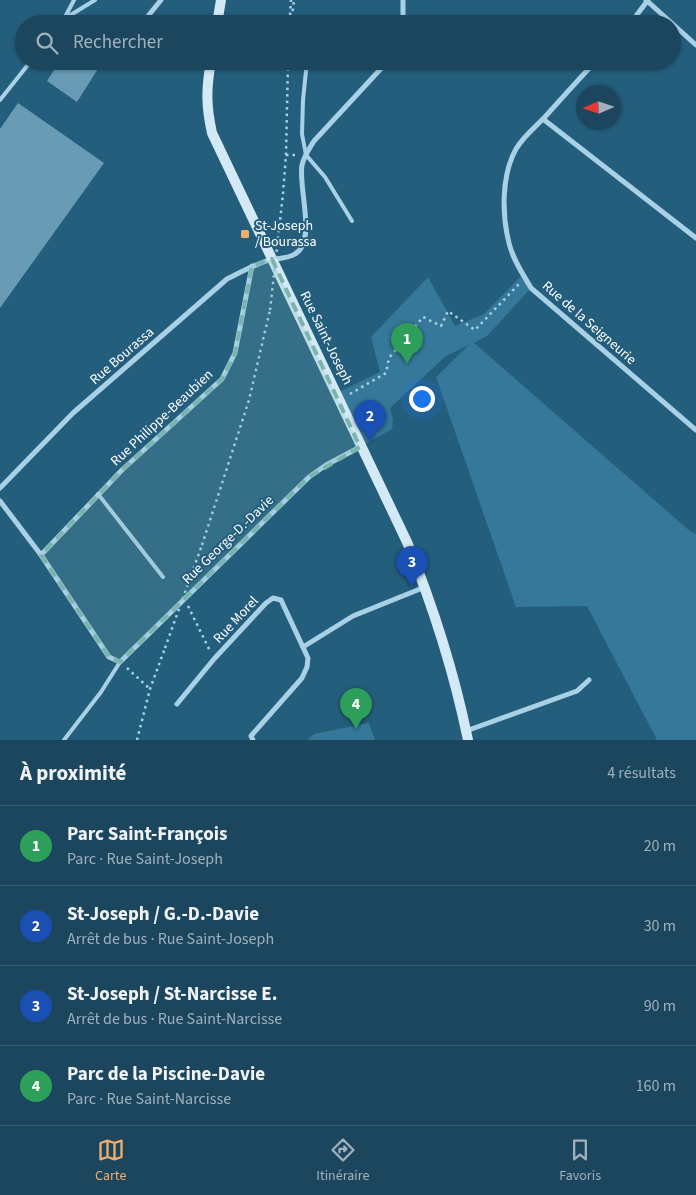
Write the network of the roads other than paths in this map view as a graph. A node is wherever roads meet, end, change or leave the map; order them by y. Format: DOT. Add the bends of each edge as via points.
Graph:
graph roads {
  1 [pos="74,0"];
  2 [pos="95,0"];
  3 [pos="161,0"];
  4 [pos="221,0"];
  5 [pos="403,0"];
  6 [pos="647,0"];
  7 [pos="66,15"];
  8 [pos="71,15"];
  9 [pos="149,15"];
  10 [pos="218,15"];
  11 [pos="403,15"];
  12 [pos="636,15"];
  13 [pos="663,15"];
  14 [pos="681,31"];
  15 [pos="696,45"];
  16 [pos="24,70"];
  17 [pos="209,70"];
  18 [pos="305,70"];
  19 [pos="380,70"];
  20 [pos="588,70"];
  21 [pos="0,100"];
  22 [pos="543,119"];
  23 [pos="306,155"];
  24 [pos="352,221"];
  25 [pos="696,238"];
  26 [pos="272,259"];
  27 [pos="252,266"];
  28 [pos="696,430"];
  29 [pos="360,447"];
  30 [pos="0,488"];
  31 [pos="98,494"];
  32 [pos="0,500"];
  33 [pos="42,555"];
  34 [pos="163,577"];
  35 [pos="426,587"];
  36 [pos="303,647"];
  37 [pos="120,662"];
  38 [pos="589,680"];
  39 [pos="177,704"];
  40 [pos="467,735"];
  41 [pos="250,739"];
  42 [pos="64,740"];
  1 -- 7 [label="lane"];
  2 -- 8 [label="lane"];
  3 -- 9 [label="street"];
  4 -- 10 [label="street"];
  5 -- 11 [label="street"];
  6 -- 12 [label="street"];
  6 -- 13 [label="street"];
  14 -- 15 [label="street"];
  16 -- 21 [label="lane"];
  17 -- 26 [label="street, Rue Saint-Joseph" via="207,111 212,133"];
  18 -- 23 [label="lane" via="302,134"];
  19 -- 23 [label="street" via="314,141"];
  20 -- 22 [label="street, Rue de la Seigneurie"];
  22 -- 25 [label="street"];
  22 -- 28 [label="street, Rue de la Seigneurie" via="516,150 508,174 505,220 509,244 518,266 532,288 551,306"];
  23 -- 24 [label="lane" via="325,177"];
  23 -- 26 [label="street, Rue Bourassa" via="302,165 306,234 303,245 297,253 286,258"];
  26 -- 27 [label="street, Rue Bourassa"];
  26 -- 29 [label="street, Rue Saint-Joseph"];
  27 -- 30 [label="street, Rue Bourassa" via="227,279 98,391"];
  27 -- 31 [label="street, Rue Philippe-Beaubien" via="235,353 222,379"];
  29 -- 35 [label="street, Rue Saint-Joseph" via="386,496"];
  29 -- 37 [label="street, Rue George-D.-Davie" via="309,477"];
  31 -- 33 [label="street, Rue Philippe-Beaubien"];
  31 -- 34 [label="lane"];
  32 -- 33 [label="street"];
  33 -- 37 [label="street" via="109,657"];
  35 -- 36 [label="street" via="353,616"];
  35 -- 40 [label="street, Rue Saint-Joseph"];
  36 -- 39 [label="street, Rue Morel" via="281,600 273,598 214,659"];
  36 -- 41 [label="street" via="308,658 302,678"];
  37 -- 42 [label="lane" via="102,692"];
  38 -- 40 [label="street" via="577,691"];
}
